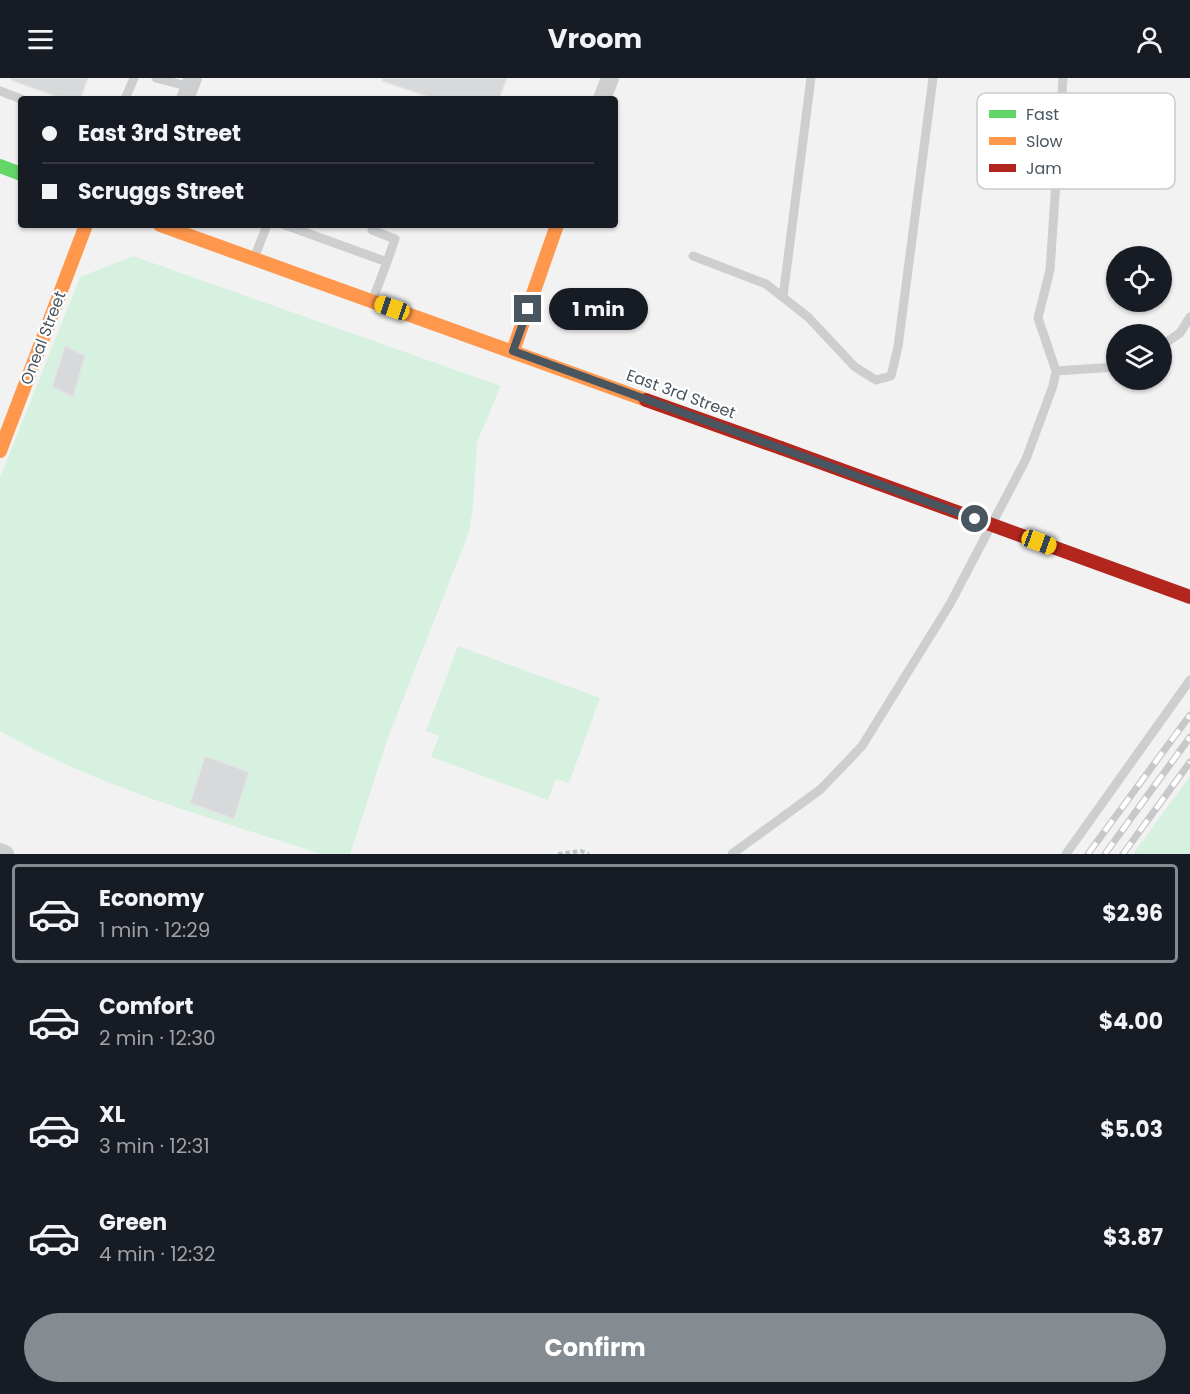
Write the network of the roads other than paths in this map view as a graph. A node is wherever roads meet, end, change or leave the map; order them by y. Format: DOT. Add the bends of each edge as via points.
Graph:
graph roads {
  1 [pos="134,78"];
  2 [pos="156,78"];
  3 [pos="610,78"];
  4 [pos="811,78"];
  5 [pos="933,78"];
  6 [pos="1063,78"];
  7 [pos="189,88"];
  8 [pos="0,91"];
  9 [pos="1062,93"];
  10 [pos="126,96"];
  11 [pos="603,96"];
  12 [pos="18,98"];
  13 [pos="0,166"];
  14 [pos="18,173"];
  15 [pos="1055,189"];
  16 [pos="85,228"];
  17 [pos="168,228"];
  18 [pos="266,228"];
  19 [pos="293,228"];
  20 [pos="556,228"];
  21 [pos="372,230"];
  22 [pos="693,256"];
  23 [pos="254,259"];
  24 [pos="387,262"];
  25 [pos="783,297"];
  26 [pos="372,301"];
  27 [pos="1190,316"];
  28 [pos="1172,338"];
  29 [pos="513,351"];
  30 [pos="1106,368"];
  31 [pos="1056,371"];
  32 [pos="0,451"];
  33 [pos="1190,597"];
  34 [pos="1190,680"];
  35 [pos="0,852"];
  36 [pos="5,854"];
  37 [pos="732,854"];
  38 [pos="1066,854"];
  1 -- 10 [label="lane"];
  2 -- 7 [label="lane"];
  3 -- 11 [label="street"];
  4 -- 25 [label="lane"];
  5 -- 25 [label="lane" via="891,376 876,380 855,367 808,317"];
  6 -- 9 [label="lane"];
  8 -- 12 [label="lane"];
  13 -- 14 [label="main road"];
  15 -- 31 [label="lane" via="1050,270 1038,318"];
  16 -- 32 [label="main road, Oneal Street"];
  17 -- 23 [label="main road, East 3rd Street"];
  18 -- 23 [label="lane"];
  19 -- 24 [label="lane"];
  20 -- 29 [label="main road"];
  21 -- 24 [label="lane" via="395,238"];
  22 -- 25 [label="lane" via="766,284"];
  23 -- 26 [label="main road, East 3rd Street"];
  24 -- 26 [label="lane"];
  26 -- 29 [label="main road, East 3rd Street"];
  27 -- 28 [label="lane"];
  29 -- 33 [label="main road, East 3rd Street, bridge"];
  30 -- 31 [label="lane"];
  31 -- 37 [label="lane" via="1026,459 950,604 861,746 821,789"];
  34 -- 38 [label="lane"];
  35 -- 36 [label="street"];
}
